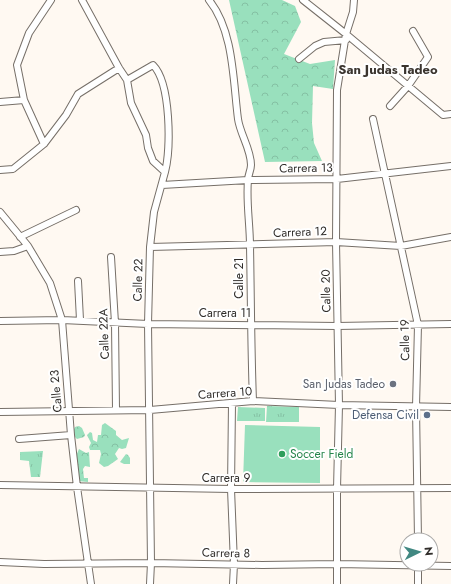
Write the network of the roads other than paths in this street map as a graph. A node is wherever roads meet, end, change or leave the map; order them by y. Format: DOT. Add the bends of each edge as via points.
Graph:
graph roads {
  1 [pos="51,0"];
  2 [pos="82,0"];
  3 [pos="209,0"];
  4 [pos="303,0"];
  5 [pos="354,0"];
  6 [pos="413,31"];
  7 [pos="346,37"];
  8 [pos="299,59"];
  9 [pos="119,68"];
  10 [pos="128,80"];
  11 [pos="408,86"];
  12 [pos="24,100"];
  13 [pos="0,102"];
  14 [pos="390,106"];
  15 [pos="451,114"];
  16 [pos="372,119"];
  17 [pos="44,144"];
  18 [pos="451,166"];
  19 [pos="0,170"];
  20 [pos="165,172"];
  21 [pos="385,173"];
  22 [pos="337,179"];
  23 [pos="248,180"];
  24 [pos="162,185"];
  25 [pos="76,210"];
  26 [pos="0,212"];
  27 [pos="20,237"];
  28 [pos="451,237"];
  29 [pos="336,242"];
  30 [pos="250,245"];
  31 [pos="28,246"];
  32 [pos="401,246"];
  33 [pos="150,247"];
  34 [pos="0,252"];
  35 [pos="111,257"];
  36 [pos="78,281"];
  37 [pos="62,320"];
  38 [pos="80,320"];
  39 [pos="0,321"];
  40 [pos="115,323"];
  41 [pos="148,324"];
  42 [pos="250,324"];
  43 [pos="451,324"];
  44 [pos="418,325"];
  45 [pos="337,326"];
  46 [pos="253,401"];
  47 [pos="232,403"];
  48 [pos="339,405"];
  49 [pos="416,407"];
  50 [pos="451,407"];
  51 [pos="116,410"];
  52 [pos="150,410"];
  53 [pos="0,412"];
  54 [pos="69,412"];
  55 [pos="71,435"];
  56 [pos="19,439"];
  57 [pos="0,486"];
  58 [pos="77,487"];
  59 [pos="150,488"];
  60 [pos="417,488"];
  61 [pos="451,488"];
  62 [pos="231,489"];
  63 [pos="337,489"];
  64 [pos="418,532"];
  65 [pos="0,562"];
  66 [pos="152,562"];
  67 [pos="88,563"];
  68 [pos="234,564"];
  69 [pos="337,564"];
  70 [pos="399,565"];
  71 [pos="439,566"];
  72 [pos="451,566"];
  73 [pos="418,572"];
  74 [pos="91,584"];
  75 [pos="150,584"];
  76 [pos="233,584"];
  77 [pos="337,584"];
  78 [pos="418,584"];
  1 -- 12 [label="street" via="29,33 17,65"];
  2 -- 9 [label="street"];
  3 -- 23 [label="street, Calle 21" via="215,7 227,37 238,122 251,164"];
  4 -- 7 [label="street"];
  5 -- 7 [label="street, Calle 20"];
  6 -- 11 [label="street" via="428,57"];
  7 -- 8 [label="street" via="315,46"];
  7 -- 11 [label="street"];
  7 -- 22 [label="street, Calle 20" via="337,90"];
  9 -- 10 [label="street"];
  9 -- 17 [label="street" via="78,94"];
  10 -- 20 [label="street" via="131,103 146,135 153,161"];
  10 -- 20 [label="street, Calle 22" via="153,65 161,80 168,109 168,160"];
  11 -- 14 [label="street"];
  11 -- 15 [label="street" via="444,115"];
  12 -- 13 [label="street"];
  12 -- 17 [label="street"];
  16 -- 21 [label="street, Calle 19"];
  17 -- 19 [label="street" via="13,169"];
  18 -- 21 [label="street, Carrera 13"];
  20 -- 24 [label="street, Calle 22"];
  21 -- 22 [label="street, Carrera 13"];
  21 -- 32 [label="street, Calle 19"];
  22 -- 23 [label="street, Carrera 13"];
  22 -- 29 [label="street, Calle 20"];
  23 -- 24 [label="street, Carrera 13"];
  23 -- 30 [label="street, Calle 21"];
  24 -- 33 [label="street, Calle 22" via="154,212"];
  25 -- 27 [label="street"];
  26 -- 27 [label="street, Calle 23"];
  27 -- 31 [label="street, Calle 23"];
  28 -- 32 [label="street, Carrera 12"];
  29 -- 30 [label="street, Carrera 12"];
  29 -- 32 [label="street, Carrera 12"];
  29 -- 45 [label="street, Calle 20"];
  30 -- 33 [label="street, Carrera 12"];
  30 -- 42 [label="street, Calle 21"];
  31 -- 34 [label="street"];
  31 -- 37 [label="street, Calle 23" via="50,283"];
  32 -- 44 [label="street, Calle 19"];
  33 -- 41 [label="street, Calle 22"];
  35 -- 40 [label="street, Calle 22A"];
  36 -- 38 [label="street"];
  37 -- 38 [label="street, Carrera 11"];
  37 -- 39 [label="street, Carrera 11"];
  37 -- 54 [label="street, Calle 23"];
  38 -- 40 [label="street, Carrera 11"];
  40 -- 41 [label="street, Carrera 11"];
  40 -- 51 [label="street, Calle 22A"];
  41 -- 42 [label="street, Carrera 11"];
  41 -- 52 [label="street, Calle 22"];
  42 -- 45 [label="street, Carrera 11"];
  42 -- 46 [label="street, Calle 21"];
  43 -- 44 [label="street, Carrera 11"];
  44 -- 45 [label="street, Carrera 11"];
  44 -- 49 [label="street, Calle 19"];
  45 -- 48 [label="street, Calle 20"];
  46 -- 47 [label="street, Carrera 10"];
  46 -- 48 [label="street, Carrera 10"];
  47 -- 52 [label="street, Carrera 10"];
  47 -- 62 [label="street"];
  48 -- 49 [label="street, Carrera 10"];
  48 -- 63 [label="street, Calle 20"];
  49 -- 50 [label="street, Carrera 10"];
  49 -- 60 [label="street, Calle 19"];
  51 -- 52 [label="street, Carrera 10"];
  51 -- 54 [label="street, Carrera 10"];
  52 -- 59 [label="street, Calle 22"];
  53 -- 54 [label="street, Carrera 10"];
  54 -- 55 [label="street, Calle 23"];
  55 -- 56 [label="street"];
  55 -- 58 [label="street, Calle 23"];
  57 -- 58 [label="street, Carrera 9"];
  58 -- 59 [label="street, Carrera 9"];
  58 -- 67 [label="street, Calle 23"];
  59 -- 62 [label="street, Carrera 9"];
  59 -- 66 [label="street, Calle 22"];
  60 -- 61 [label="street, Carrera 9"];
  60 -- 63 [label="street, Carrera 9"];
  60 -- 64 [label="street, Calle 19"];
  62 -- 63 [label="street, Carrera 9"];
  62 -- 68 [label="street"];
  63 -- 69 [label="street, Calle 20"];
  65 -- 67 [label="street, Carrera 8"];
  66 -- 67 [label="street, Carrera 8"];
  66 -- 68 [label="street, Carrera 8"];
  66 -- 75 [label="street, Calle 22"];
  67 -- 74 [label="street, Calle 23"];
  68 -- 69 [label="street, Carrera 8"];
  68 -- 76 [label="street"];
  69 -- 70 [label="street, Carrera 8"];
  69 -- 77 [label="street, Calle 20"];
  71 -- 72 [label="street, Carrera 8"];
  73 -- 78 [label="street"];
}
